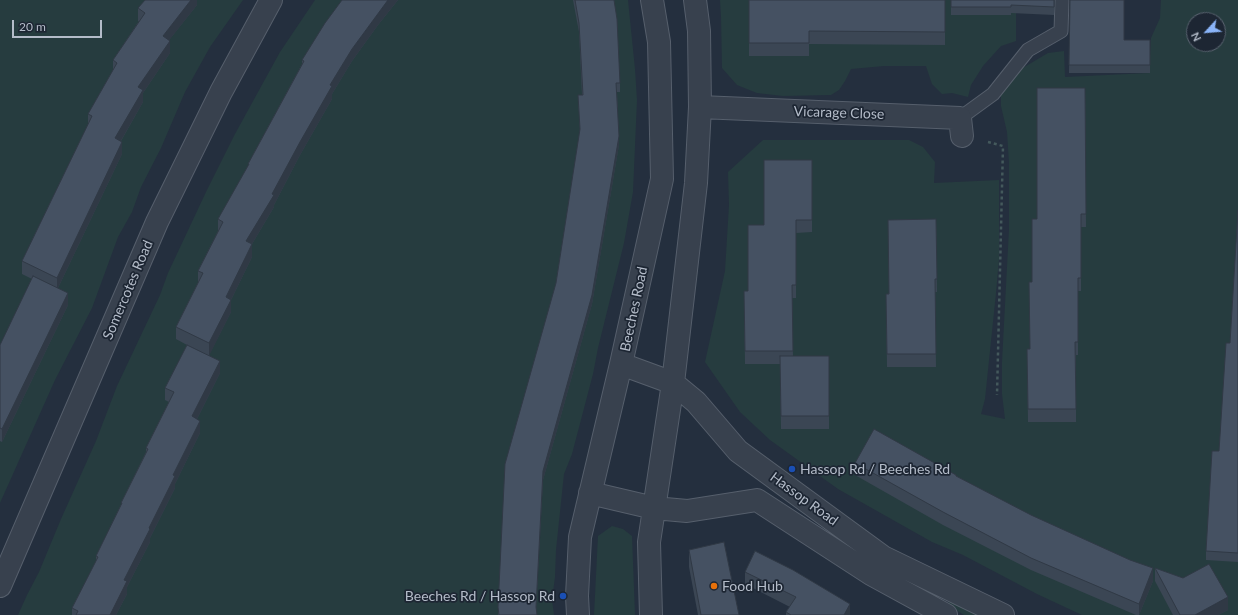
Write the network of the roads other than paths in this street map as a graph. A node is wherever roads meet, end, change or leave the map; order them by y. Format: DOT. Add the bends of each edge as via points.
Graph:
graph roads {
  1 [pos="272,0"];
  2 [pos="652,0"];
  3 [pos="695,0"];
  4 [pos="1062,0"];
  5 [pos="700,107"];
  6 [pos="961,127"];
  7 [pos="621,364"];
  8 [pos="673,383"];
  9 [pos="590,493"];
  10 [pos="654,508"];
  11 [pos="0,586"];
  12 [pos="578,615"];
  13 [pos="651,615"];
  14 [pos="946,615"];
  15 [pos="1003,615"];
  1 -- 11 [label="street, Somercotes Road" via="221,92 157,222"];
  2 -- 7 [label="street, Beeches Road" via="660,42 662,179"];
  3 -- 5 [label="street" via="699,31"];
  4 -- 6 [label="lane" via="1061,31 1028,50"];
  5 -- 6 [label="street, Vicarage Close"];
  5 -- 8 [label="street" via="696,183"];
  7 -- 8 [label="street, Hassop Road"];
  7 -- 9 [label="street, Beeches Road"];
  8 -- 10 [label="street"];
  8 -- 15 [label="street, Hassop Road" via="696,402 738,451 883,557"];
  9 -- 10 [label="street, Hassop Road"];
  9 -- 12 [label="street, Beeches Road" via="580,537"];
  10 -- 13 [label="street" via="649,542"];
  10 -- 14 [label="street, Hassop Road" via="687,512 757,500 871,574"];
}
